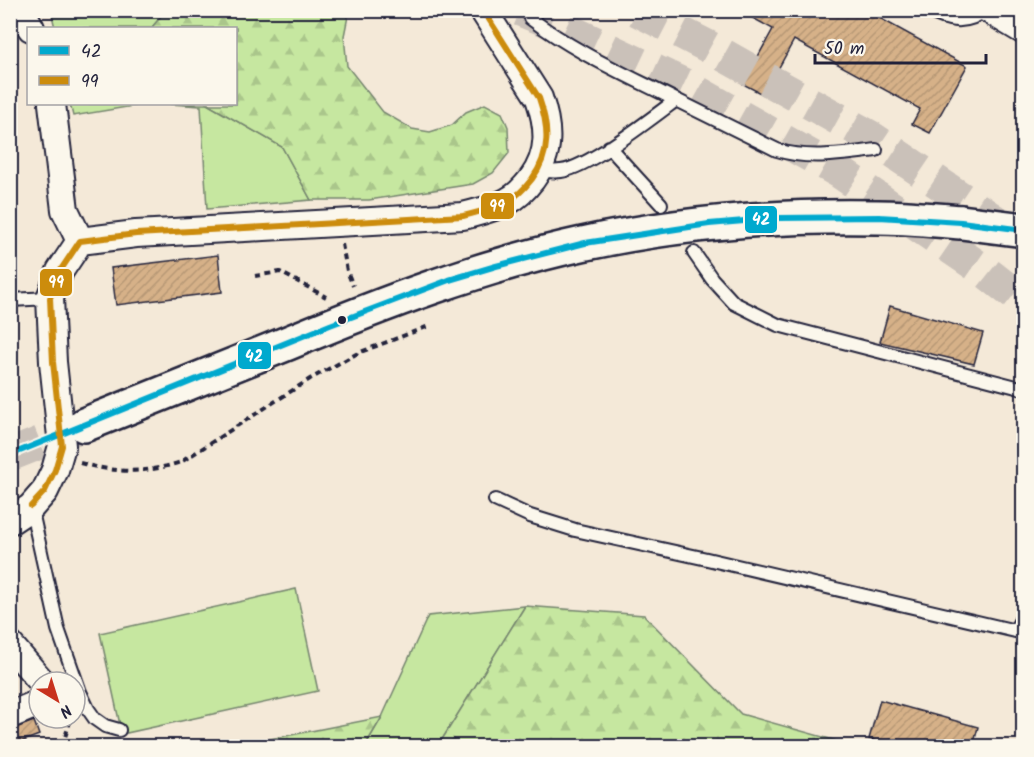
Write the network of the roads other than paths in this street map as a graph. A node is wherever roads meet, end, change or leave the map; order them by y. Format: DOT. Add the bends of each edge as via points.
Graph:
graph roads {
  1 [pos="19,10"];
  2 [pos="483,10"];
  3 [pos="927,10"];
  4 [pos="987,10"];
  5 [pos="10,17"];
  6 [pos="530,18"];
  7 [pos="30,27"];
  8 [pos="1023,32"];
  9 [pos="676,100"];
  10 [pos="52,105"];
  11 [pos="609,147"];
  12 [pos="876,150"];
  13 [pos="538,170"];
  14 [pos="661,204"];
  15 [pos="1023,230"];
  16 [pos="80,241"];
  17 [pos="694,254"];
  18 [pos="50,298"];
  19 [pos="10,300"];
  20 [pos="1023,390"];
  21 [pos="84,425"];
  22 [pos="495,500"];
  23 [pos="31,507"];
  24 [pos="10,521"];
  25 [pos="1023,614"];
  26 [pos="1019,632"];
  27 [pos="10,645"];
  28 [pos="32,670"];
  29 [pos="27,708"];
  30 [pos="10,715"];
  31 [pos="119,730"];
  1 -- 5 [label="lane"];
  1 -- 7 [label="street"];
  2 -- 13 [label="street" via="539,98 547,131 546,150"];
  3 -- 4 [label="lane" via="952,21 976,18"];
  4 -- 8 [label="street"];
  6 -- 9 [label="lane" via="579,50"];
  9 -- 11 [label="lane"];
  9 -- 12 [label="lane" via="794,156"];
  10 -- 16 [label="street" via="65,210"];
  11 -- 13 [label="lane" via="562,171"];
  11 -- 14 [label="lane"];
  13 -- 16 [label="street" via="524,190 508,201 463,216 136,234"];
  15 -- 21 [label="main road, bridge" via="879,216 779,218 709,224 558,249 449,280"];
  16 -- 18 [label="street" via="60,271"];
  17 -- 20 [label="lane" via="734,303 778,325"];
  18 -- 19 [label="lane"];
  18 -- 23 [label="street" via="62,446 45,491"];
  22 -- 26 [label="lane" via="575,530"];
  23 -- 24 [label="street"];
  23 -- 31 [label="lane" via="58,629 80,692 95,719"];
  25 -- 26 [label="lane"];
  27 -- 28 [label="street"];
  29 -- 30 [label="street"];
}
